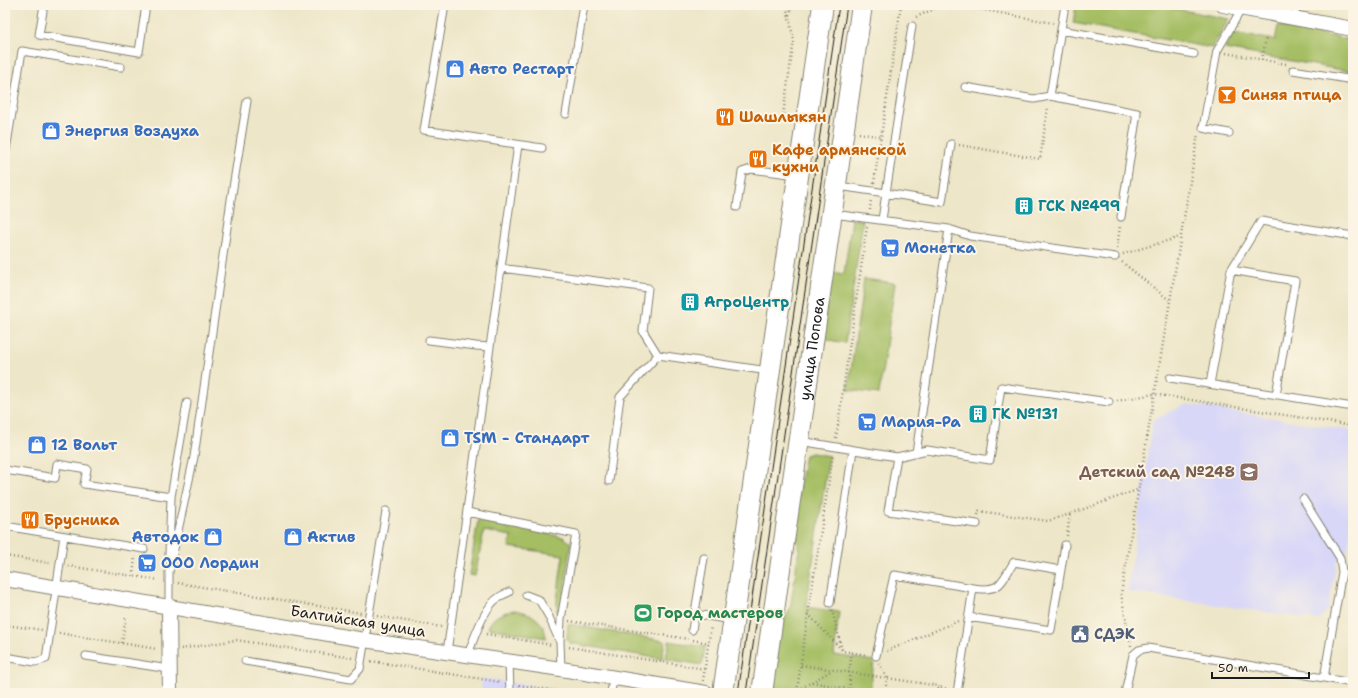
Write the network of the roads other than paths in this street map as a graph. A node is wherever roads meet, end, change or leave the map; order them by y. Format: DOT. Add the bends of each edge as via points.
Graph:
graph roads {
  1 [pos="44,5"];
  2 [pos="146,5"];
  3 [pos="445,5"];
  4 [pos="584,5"];
  5 [pos="823,5"];
  6 [pos="862,5"];
  7 [pos="1066,5"];
  8 [pos="1223,5"];
  9 [pos="1242,8"];
  10 [pos="911,23"];
  11 [pos="1353,29"];
  12 [pos="1061,30"];
  13 [pos="1194,54"];
  14 [pos="121,68"];
  15 [pos="1293,70"];
  16 [pos="1353,80"];
  17 [pos="965,87"];
  18 [pos="1050,96"];
  19 [pos="247,101"];
  20 [pos="566,114"];
  21 [pos="1229,133"];
  22 [pos="951,144"];
  23 [pos="518,145"];
  24 [pos="542,148"];
  25 [pos="5,156"];
  26 [pos="798,175"];
  27 [pos="836,186"];
  28 [pos="886,193"];
  29 [pos="737,207"];
  30 [pos="832,214"];
  31 [pos="1121,217"];
  32 [pos="882,220"];
  33 [pos="949,230"];
  34 [pos="1353,236"];
  35 [pos="1115,257"];
  36 [pos="501,268"];
  37 [pos="1230,270"];
  38 [pos="429,340"];
  39 [pos="490,347"];
  40 [pos="658,355"];
  41 [pos="770,371"];
  42 [pos="1170,378"];
  43 [pos="1210,384"];
  44 [pos="1276,395"];
  45 [pos="1109,402"];
  46 [pos="187,403"];
  47 [pos="1353,407"];
  48 [pos="799,442"];
  49 [pos="853,450"];
  50 [pos="916,453"];
  51 [pos="897,457"];
  52 [pos="5,470"];
  53 [pos="609,481"];
  54 [pos="171,497"];
  55 [pos="1303,499"];
  56 [pos="386,511"];
  57 [pos="467,512"];
  58 [pos="977,524"];
  59 [pos="5,526"];
  60 [pos="64,536"];
  61 [pos="1066,545"];
  62 [pos="144,549"];
  63 [pos="704,558"];
  64 [pos="1061,570"];
  65 [pos="169,572"];
  66 [pos="5,579"];
  67 [pos="56,588"];
  68 [pos="973,588"];
  69 [pos="510,592"];
  70 [pos="526,595"];
  71 [pos="830,603"];
  72 [pos="169,607"];
  73 [pos="695,614"];
  74 [pos="968,617"];
  75 [pos="734,621"];
  76 [pos="692,630"];
  77 [pos="364,640"];
  78 [pos="560,644"];
  79 [pos="447,652"];
  80 [pos="468,655"];
  81 [pos="86,656"];
  82 [pos="876,656"];
  83 [pos="5,657"];
  84 [pos="245,661"];
  85 [pos="510,661"];
  86 [pos="169,668"];
  87 [pos="561,669"];
  88 [pos="613,677"];
  89 [pos="1324,678"];
  90 [pos="1353,683"];
  91 [pos="170,693"];
  92 [pos="510,693"];
  93 [pos="610,693"];
  94 [pos="703,693"];
  95 [pos="723,693"];
  96 [pos="762,693"];
  97 [pos="957,693"];
  98 [pos="1124,693"];
  1 -- 2 [label="lane" via="39,35 139,52"];
  3 -- 23 [label="lane" via="424,130"];
  4 -- 20 [label="lane"];
  5 -- 26 [label="main road"];
  6 -- 27 [label="main road, улица Попова"];
  7 -- 12 [label="lane"];
  8 -- 9 [label="street"];
  9 -- 11 [label="street"];
  9 -- 21 [label="lane" via="1217,51 1202,128"];
  10 -- 28 [label="lane"];
  12 -- 13 [label="lane"];
  12 -- 18 [label="lane"];
  14 -- 25 [label="lane" via="22,51"];
  15 -- 16 [label="lane"];
  17 -- 18 [label="lane" via="1034,99"];
  18 -- 31 [label="lane" via="1137,113"];
  19 -- 65 [label="lane" via="194,457"];
  22 -- 28 [label="lane" via="942,202"];
  23 -- 24 [label="lane"];
  23 -- 36 [label="lane"];
  26 -- 29 [label="lane" via="751,169 742,172"];
  26 -- 41 [label="main road"];
  27 -- 28 [label="lane"];
  27 -- 30 [label="main road, улица Попова"];
  28 -- 32 [label="lane"];
  30 -- 32 [label="lane"];
  30 -- 48 [label="main road, улица Попова"];
  32 -- 33 [label="lane"];
  33 -- 35 [label="lane" via="970,236"];
  33 -- 50 [label="lane"];
  34 -- 37 [label="lane" via="1261,221"];
  36 -- 39 [label="lane"];
  36 -- 40 [label="lane" via="648,288 642,331"];
  37 -- 43 [label="lane"];
  37 -- 44 [label="lane" via="1295,281"];
  38 -- 39 [label="lane"];
  39 -- 57 [label="lane"];
  40 -- 41 [label="lane"];
  40 -- 53 [label="lane" via="620,397"];
  41 -- 75 [label="main road"];
  42 -- 43 [label="lane"];
  43 -- 44 [label="lane"];
  44 -- 47 [label="lane"];
  45 -- 50 [label="lane" via="1001,387 990,460 927,450"];
  46 -- 54 [label="lane"];
  48 -- 49 [label="lane"];
  48 -- 96 [label="main road, улица Попова"];
  49 -- 51 [label="lane"];
  49 -- 71 [label="lane"];
  50 -- 51 [label="lane"];
  51 -- 58 [label="lane" via="888,511"];
  52 -- 54 [label="lane" via="55,478 57,464 87,469 84,484"];
  54 -- 65 [label="lane"];
  55 -- 89 [label="lane" via="1340,558 1342,572"];
  56 -- 77 [label="lane"];
  57 -- 78 [label="lane" via="576,534 561,619"];
  57 -- 79 [label="lane"];
  59 -- 60 [label="lane"];
  60 -- 62 [label="lane"];
  60 -- 67 [label="lane"];
  61 -- 64 [label="lane"];
  63 -- 73 [label="lane"];
  64 -- 68 [label="lane" via="1014,562 996,588"];
  64 -- 74 [label="lane" via="1051,630"];
  65 -- 72 [label="lane"];
  66 -- 67 [label="street, Балтийская улица"];
  67 -- 72 [label="street, Балтийская улица"];
  67 -- 83 [label="lane" via="46,660 35,662"];
  68 -- 74 [label="lane"];
  68 -- 82 [label="lane" via="894,575"];
  69 -- 80 [label="lane" via="491,604"];
  70 -- 78 [label="lane" via="539,600"];
  72 -- 77 [label="street, Балтийская улица"];
  72 -- 86 [label="street"];
  73 -- 75 [label="lane"];
  73 -- 76 [label="lane"];
  74 -- 97 [label="lane"];
  75 -- 95 [label="main road"];
  77 -- 79 [label="street, Балтийская улица"];
  77 -- 84 [label="lane" via="360,669 351,679"];
  78 -- 87 [label="lane"];
  79 -- 80 [label="street, Балтийская улица"];
  80 -- 85 [label="street, Балтийская улица"];
  81 -- 86 [label="lane"];
  85 -- 87 [label="street, Балтийская улица"];
  85 -- 92 [label="lane"];
  86 -- 91 [label="street"];
  87 -- 88 [label="street, Балтийская улица"];
  88 -- 93 [label="lane"];
  88 -- 94 [label="street, Балтийская улица"];
  89 -- 90 [label="lane"];
  89 -- 98 [label="lane" via="1148,648 1133,655"];
}
